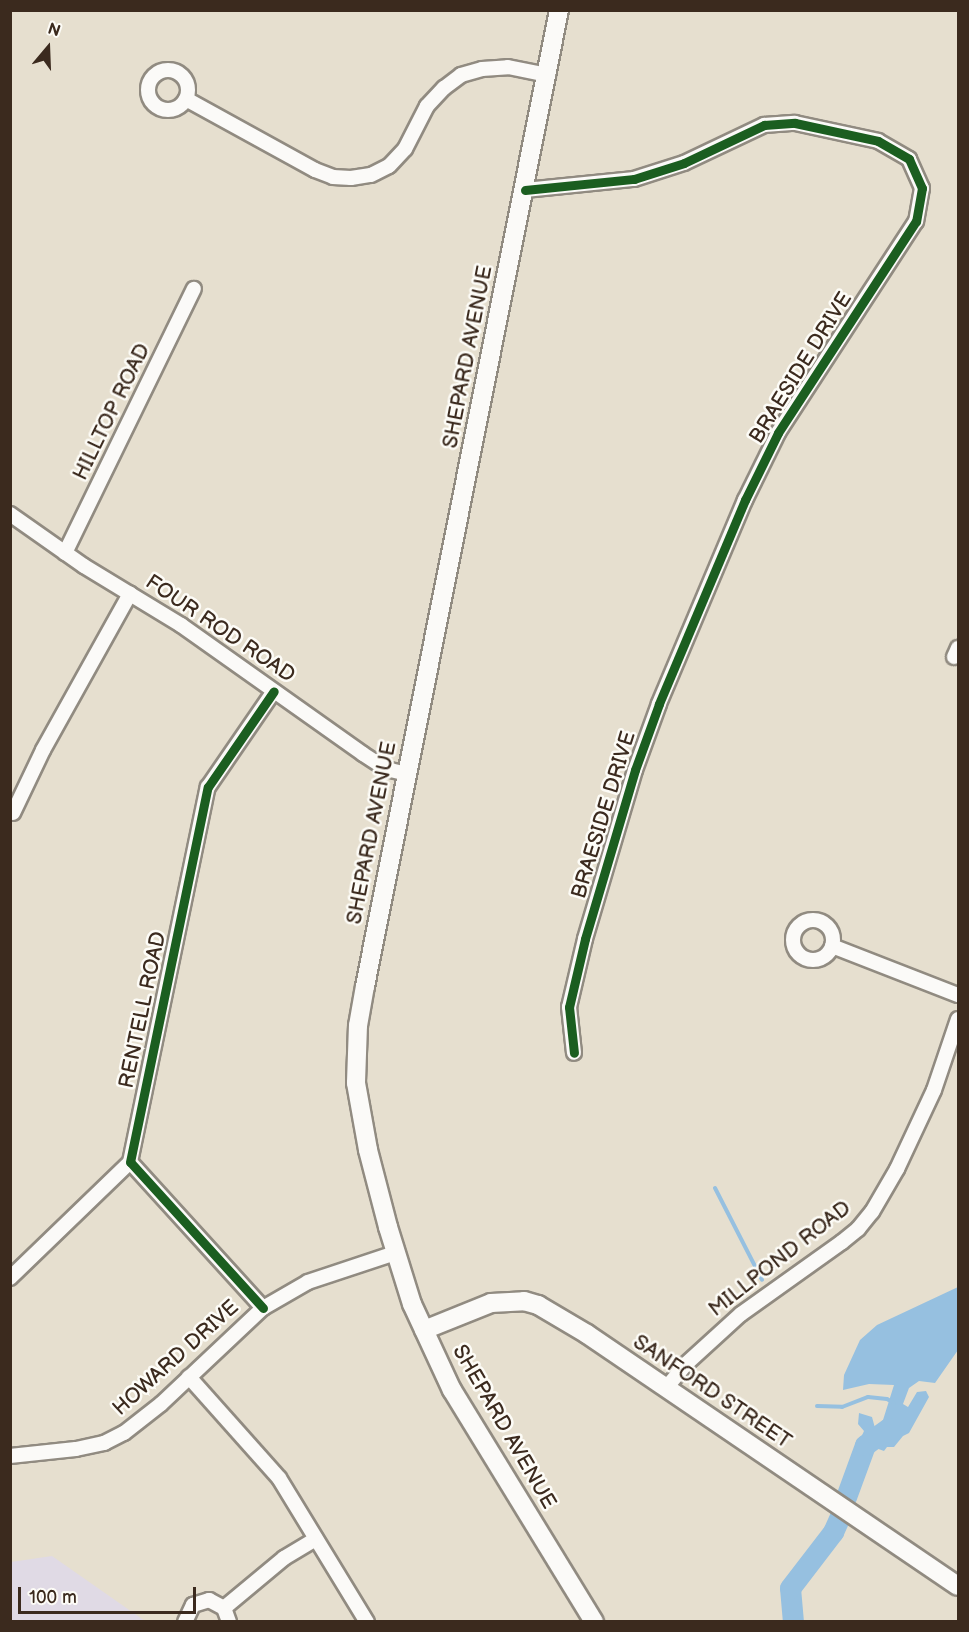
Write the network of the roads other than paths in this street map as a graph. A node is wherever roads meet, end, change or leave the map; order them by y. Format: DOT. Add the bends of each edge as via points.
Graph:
graph roads {
  1 [pos="559,10"];
  2 [pos="548,75"];
  3 [pos="186,99"];
  4 [pos="525,190"];
  5 [pos="194,289"];
  6 [pos="10,514"];
  7 [pos="65,553"];
  8 [pos="130,594"];
  9 [pos="274,691"];
  10 [pos="407,774"];
  11 [pos="13,813"];
  12 [pos="832,946"];
  13 [pos="958,995"];
  14 [pos="958,1019"];
  15 [pos="574,1053"];
  16 [pos="130,1162"];
  17 [pos="395,1252"];
  18 [pos="10,1278"];
  19 [pos="263,1308"];
  20 [pos="424,1330"];
  21 [pos="189,1377"];
  22 [pos="666,1388"];
  23 [pos="10,1456"];
  24 [pos="316,1539"];
  25 [pos="958,1586"];
  26 [pos="224,1608"];
  27 [pos="590,1620"];
  28 [pos="185,1622"];
  29 [pos="229,1622"];
  30 [pos="367,1622"];
  1 -- 2 [label="main road, SHEPARD AVENUE"];
  2 -- 3 [label="street" via="508,67 461,75 427,106 405,149 389,166 371,175 351,178 315,170"];
  2 -- 4 [label="main road, SHEPARD AVENUE"];
  4 -- 10 [label="main road, SHEPARD AVENUE"];
  4 -- 15 [label="street, BRAESIDE DRIVE" via="634,179 684,163 764,125 795,123 878,141 909,159 922,188 916,222 778,433 745,500 659,704 635,770 585,939 569,1007"];
  5 -- 7 [label="street, HILLTOP ROAD"];
  6 -- 7 [label="street, FOUR ROD ROAD"];
  7 -- 8 [label="street, FOUR ROD ROAD"];
  8 -- 9 [label="street, FOUR ROD ROAD"];
  8 -- 11 [label="street"];
  9 -- 10 [label="street, FOUR ROD ROAD" via="386,769"];
  9 -- 16 [label="street, RENTELL ROAD" via="207,787"];
  10 -- 17 [label="main road, SHEPARD AVENUE" via="365,986 356,1054 361,1117"];
  12 -- 13 [label="street"];
  14 -- 22 [label="street, MILLPOND ROAD" via="934,1090 872,1212 842,1242 741,1314 686,1364"];
  16 -- 18 [label="street"];
  16 -- 19 [label="street"];
  17 -- 19 [label="street, HOWARD DRIVE" via="308,1282"];
  17 -- 20 [label="main road, SHEPARD AVENUE"];
  19 -- 21 [label="street, HOWARD DRIVE"];
  20 -- 22 [label="main road, SANFORD STREET" via="491,1303 524,1300 552,1311"];
  20 -- 27 [label="main road, SHEPARD AVENUE" via="452,1390"];
  21 -- 23 [label="street, HOWARD DRIVE" via="142,1420 104,1443"];
  21 -- 24 [label="street" via="279,1478"];
  22 -- 25 [label="main road, SANFORD STREET"];
  24 -- 26 [label="street" via="284,1557"];
  24 -- 30 [label="street"];
  26 -- 28 [label="street" via="200,1601 187,1612"];
  26 -- 29 [label="street"];
}
